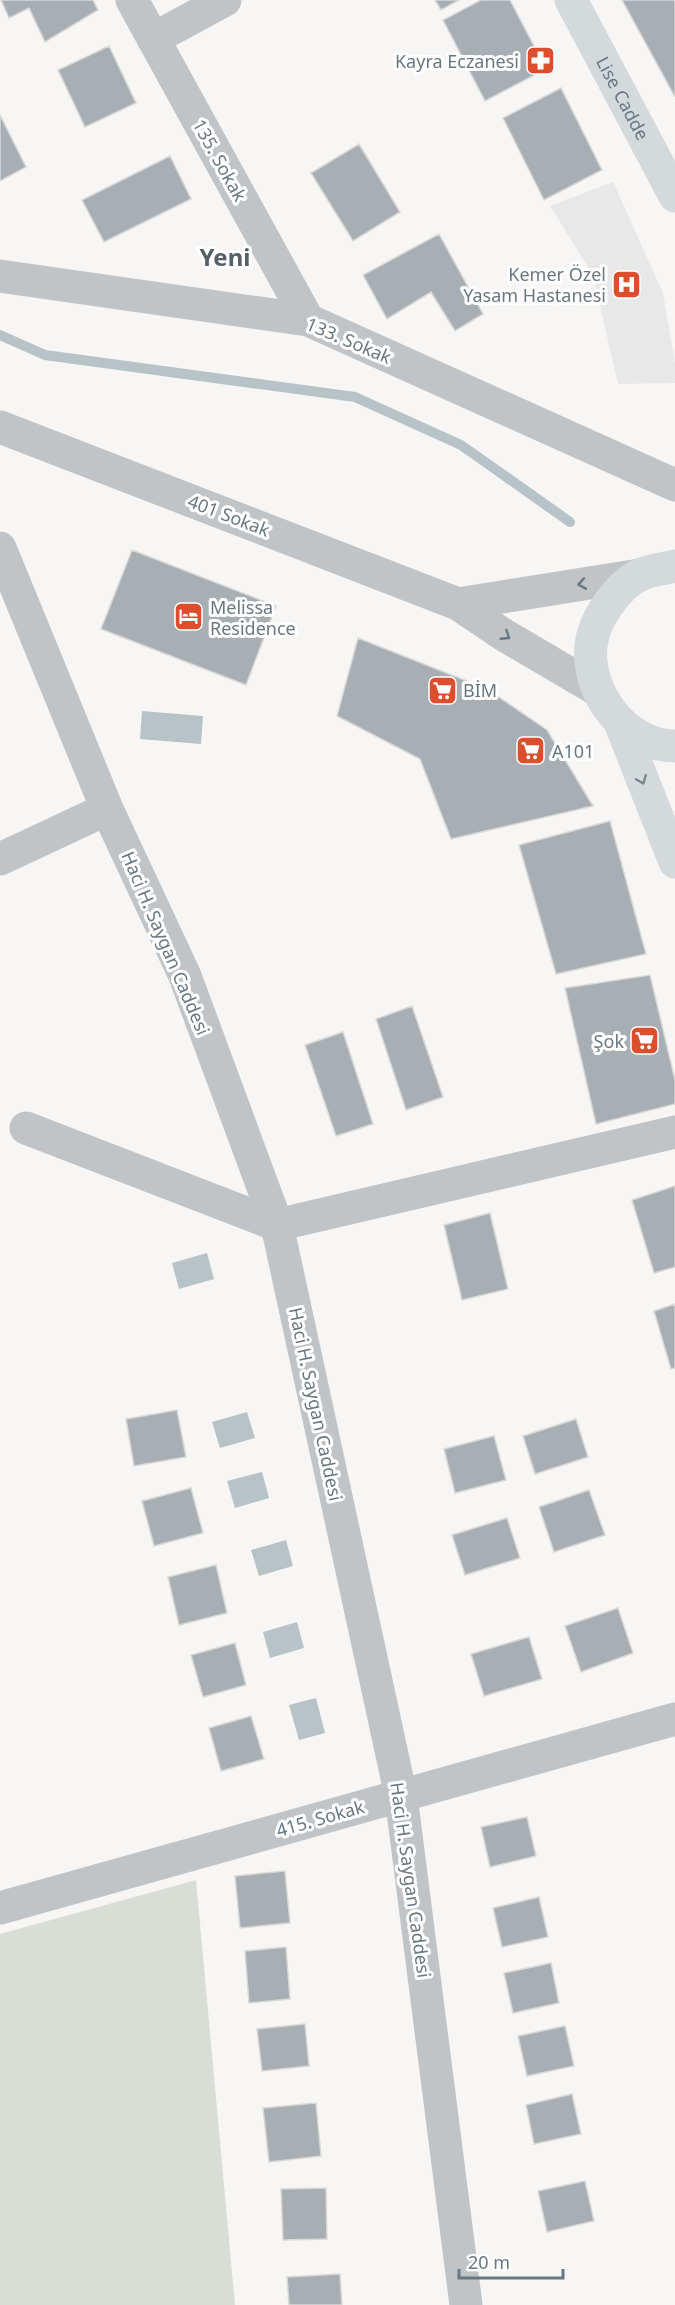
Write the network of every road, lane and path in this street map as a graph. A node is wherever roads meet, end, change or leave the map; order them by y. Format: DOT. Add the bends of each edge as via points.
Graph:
graph roads {
  1 [pos="132,0"];
  2 [pos="225,0"];
  3 [pos="571,0"];
  4 [pos="153,39"];
  5 [pos="675,196"];
  6 [pos="0,276"];
  7 [pos="308,320"];
  8 [pos="0,427"];
  9 [pos="675,485"];
  10 [pos="0,548"];
  11 [pos="675,566"];
  12 [pos="640,575"];
  13 [pos="458,604"];
  14 [pos="596,688"];
  15 [pos="621,725"];
  16 [pos="675,746"];
  17 [pos="107,809"];
  18 [pos="0,859"];
  19 [pos="675,862"];
  20 [pos="26,1128"];
  21 [pos="675,1131"];
  22 [pos="278,1225"];
  23 [pos="675,1719"];
  24 [pos="401,1796"];
  25 [pos="0,1908"];
  26 [pos="466,2305"];
  1 -- 4 [label="street, 135. Sokak"];
  2 -- 4 [label="street"];
  3 -- 5 [label="main road, Lise Cadde"];
  4 -- 7 [label="street, 135. Sokak"];
  6 -- 7 [label="street, 133. Sokak"];
  7 -- 9 [label="street, 133. Sokak"];
  8 -- 13 [label="street, 401 Sokak"];
  10 -- 17 [label="street, Haci H. Saygan Caddesi"];
  11 -- 12 [label="main road"];
  12 -- 13 [label="street, one-way"];
  12 -- 14 [label="main road" via="606,604 591,645"];
  13 -- 14 [label="street, 401 Sokak, one-way"];
  14 -- 15 [label="main road"];
  15 -- 16 [label="main road" via="660,746"];
  15 -- 19 [label="main road, one-way"];
  17 -- 18 [label="street"];
  17 -- 22 [label="street, Haci H. Saygan Caddesi" via="185,976"];
  20 -- 22 [label="street"];
  21 -- 22 [label="street"];
  22 -- 24 [label="street, Haci H. Saygan Caddesi"];
  23 -- 24 [label="street, 415. Sokak"];
  24 -- 25 [label="street, 415. Sokak"];
  24 -- 26 [label="street, Haci H. Saygan Caddesi"];
}
